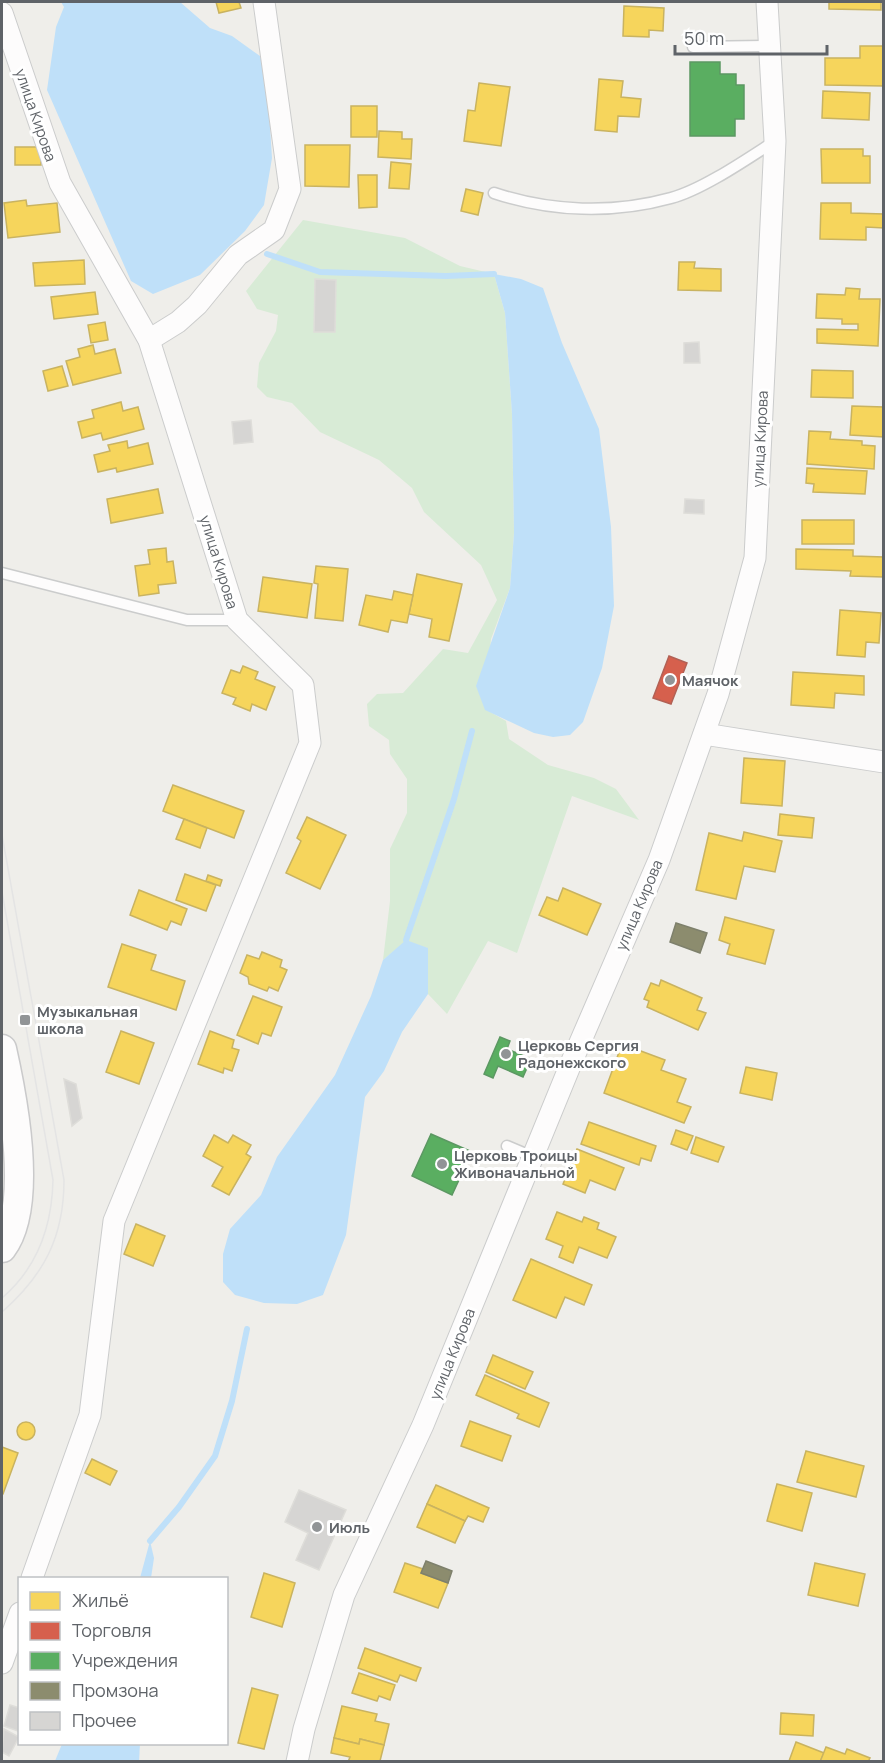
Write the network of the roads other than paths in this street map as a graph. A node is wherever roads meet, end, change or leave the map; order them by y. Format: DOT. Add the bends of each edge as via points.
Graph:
graph roads {
  1 [pos="264,2"];
  2 [pos="767,2"];
  3 [pos="2,13"];
  4 [pos="770,46"];
  5 [pos="693,47"];
  6 [pos="775,141"];
  7 [pos="494,193"];
  8 [pos="149,340"];
  9 [pos="2,573"];
  10 [pos="237,620"];
  11 [pos="704,734"];
  12 [pos="884,762"];
  13 [pos="2,1049"];
  14 [pos="5,1085"];
  15 [pos="507,1146"];
  16 [pos="533,1157"];
  17 [pos="2,1248"];
  18 [pos="32,1577"];
  19 [pos="18,1619"];
  20 [pos="2,1663"];
  21 [pos="297,1761"];
  1 -- 8 [label="street" via="290,189 274,230 238,255 178,322"];
  2 -- 4 [label="street, улица Кирова"];
  3 -- 8 [label="street, улица Кирова" via="60,183"];
  4 -- 5 [label="lane"];
  4 -- 6 [label="street, улица Кирова"];
  6 -- 7 [label="lane" via="730,170 672,198 606,208 560,208 526,204"];
  6 -- 11 [label="street, улица Кирова" via="755,558"];
  8 -- 10 [label="street, улица Кирова"];
  9 -- 10 [label="lane" via="187,620"];
  10 -- 18 [label="street, улица Кирова" via="303,685 310,743 114,1221 90,1414"];
  11 -- 12 [label="street"];
  11 -- 16 [label="street, улица Кирова" via="659,860"];
  13 -- 14 [label="main road"];
  14 -- 17 [label="main road" via="20,1155 14,1214"];
  15 -- 16 [label="lane"];
  16 -- 21 [label="street, улица Кирова" via="423,1425 344,1595"];
  19 -- 20 [label="street"];
}
